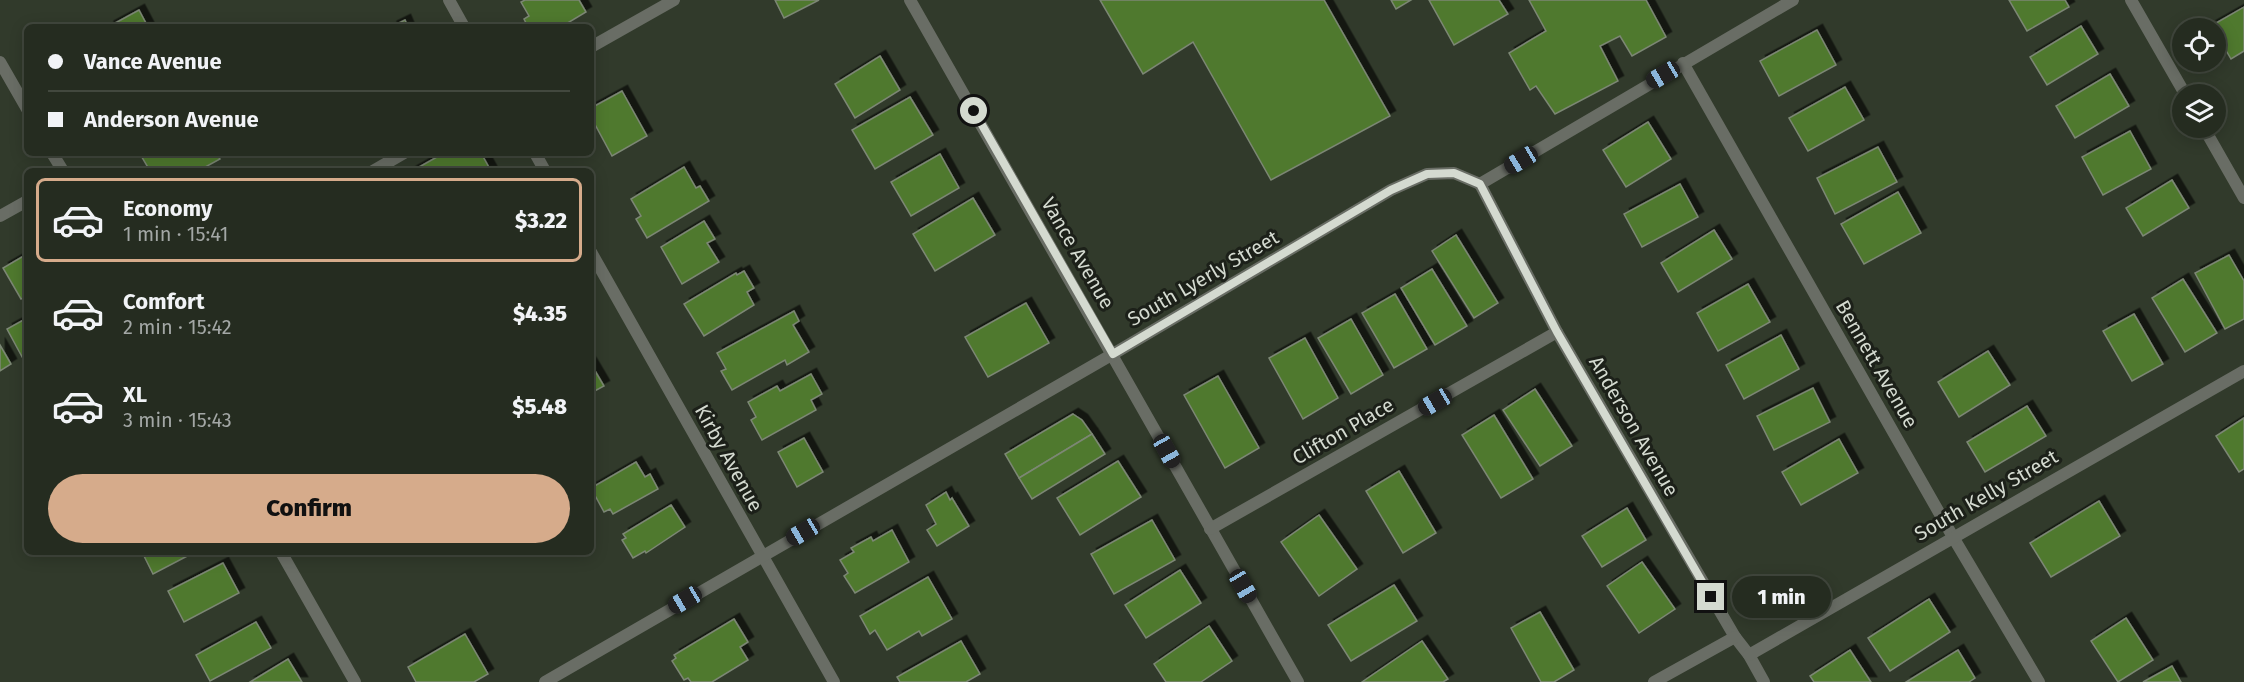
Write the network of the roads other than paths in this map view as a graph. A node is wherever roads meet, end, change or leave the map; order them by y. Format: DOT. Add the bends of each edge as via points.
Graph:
graph roads {
  1 [pos="449,0"];
  2 [pos="674,0"];
  3 [pos="910,0"];
  4 [pos="1793,0"];
  5 [pos="2132,0"];
  6 [pos="462,24"];
  7 [pos="594,45"];
  8 [pos="0,62"];
  9 [pos="1683,63"];
  10 [pos="2179,84"];
  11 [pos="24,104"];
  12 [pos="2210,138"];
  13 [pos="399,156"];
  14 [pos="378,168"];
  15 [pos="1480,184"];
  16 [pos="2244,198"];
  17 [pos="24,203"];
  18 [pos="0,216"];
  19 [pos="594,257"];
  20 [pos="1557,332"];
  21 [pos="1113,354"];
  22 [pos="2244,370"];
  23 [pos="1210,529"];
  24 [pos="1953,537"];
  25 [pos="283,555"];
  26 [pos="761,556"];
  27 [pos="1735,637"];
  28 [pos="1749,656"];
  29 [pos="355,682"];
  30 [pos="545,682"];
  31 [pos="834,682"];
  32 [pos="1298,682"];
  33 [pos="1654,682"];
  34 [pos="1764,682"];
  35 [pos="2039,682"];
  1 -- 6 [label="street"];
  2 -- 7 [label="street"];
  3 -- 21 [label="street, Vance Avenue"];
  4 -- 9 [label="street"];
  5 -- 10 [label="street"];
  8 -- 11 [label="street"];
  9 -- 15 [label="street"];
  9 -- 24 [label="street, Bennett Avenue"];
  12 -- 16 [label="street"];
  13 -- 14 [label="street"];
  15 -- 20 [label="street, Anderson Avenue"];
  15 -- 21 [label="street, South Lyerly Street" via="1454,173 1427,174 1391,190"];
  17 -- 18 [label="street"];
  19 -- 26 [label="street, Kirby Avenue"];
  20 -- 23 [label="street, Clifton Place"];
  20 -- 27 [label="street, Anderson Avenue"];
  21 -- 23 [label="street, Vance Avenue"];
  21 -- 26 [label="street, South Lyerly Street"];
  22 -- 24 [label="street, South Kelly Street"];
  23 -- 32 [label="street, Vance Avenue"];
  24 -- 28 [label="street, South Kelly Street"];
  24 -- 35 [label="street, Bennett Avenue"];
  25 -- 29 [label="street"];
  26 -- 30 [label="street, South Lyerly Street"];
  26 -- 31 [label="street, Kirby Avenue"];
  27 -- 28 [label="street, Anderson Avenue"];
  27 -- 33 [label="street"];
  28 -- 34 [label="street, Anderson Avenue"];
}
